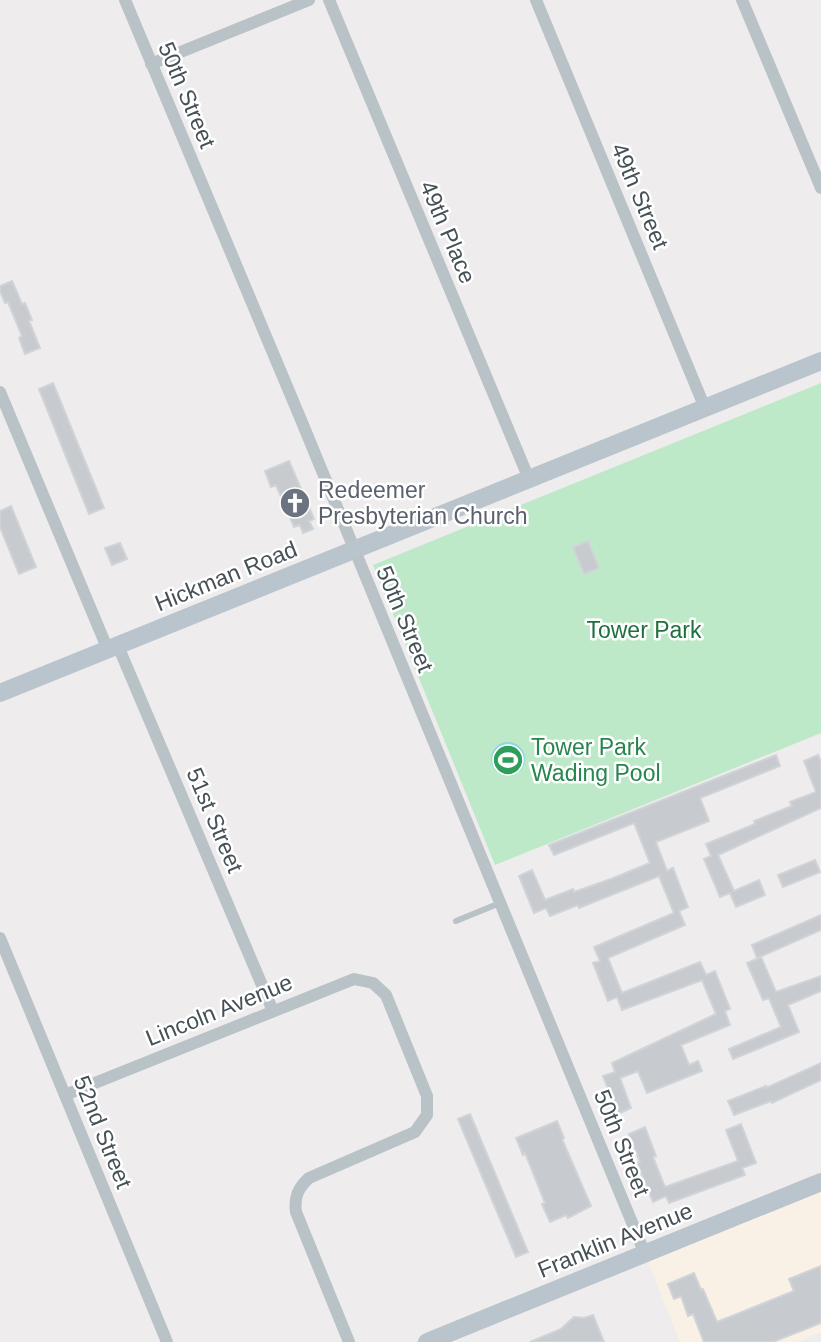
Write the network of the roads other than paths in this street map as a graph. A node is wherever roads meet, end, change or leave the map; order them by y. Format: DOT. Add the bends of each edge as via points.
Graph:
graph roads {
  1 [pos="125,0"];
  2 [pos="309,0"];
  3 [pos="329,0"];
  4 [pos="536,0"];
  5 [pos="742,0"];
  6 [pos="151,64"];
  7 [pos="821,188"];
  8 [pos="821,361"];
  9 [pos="0,392"];
  10 [pos="705,408"];
  11 [pos="529,479"];
  12 [pos="354,550"];
  13 [pos="113,648"];
  14 [pos="0,694"];
  15 [pos="500,903"];
  16 [pos="456,921"];
  17 [pos="0,938"];
  18 [pos="272,1011"];
  19 [pos="65,1095"];
  20 [pos="821,1182"];
  21 [pos="645,1254"];
  22 [pos="167,1342"];
  23 [pos="349,1342"];
  24 [pos="426,1342"];
  1 -- 6 [label="street, 50th Street"];
  2 -- 6 [label="street"];
  3 -- 11 [label="street, 49th Place"];
  4 -- 10 [label="street, 49th Street"];
  5 -- 7 [label="street"];
  6 -- 12 [label="street, 50th Street"];
  8 -- 10 [label="main road, Hickman Road"];
  9 -- 13 [label="street, 51st Street"];
  10 -- 11 [label="main road, Hickman Road"];
  11 -- 12 [label="main road, Hickman Road"];
  12 -- 13 [label="main road, Hickman Road"];
  12 -- 15 [label="street, 50th Street"];
  13 -- 14 [label="main road, Hickman Road"];
  13 -- 18 [label="street, 51st Street"];
  15 -- 16 [label="lane"];
  15 -- 21 [label="street, 50th Street"];
  17 -- 19 [label="street, 52nd Street"];
  18 -- 19 [label="street, Lincoln Avenue"];
  18 -- 23 [label="street, Lincoln Avenue" via="354,979 373,983 386,995 427,1096 427,1115 415,1132 309,1178 297,1193 296,1212"];
  19 -- 22 [label="street, 52nd Street"];
  20 -- 21 [label="main road, Franklin Avenue"];
  21 -- 24 [label="main road, Franklin Avenue"];
}
